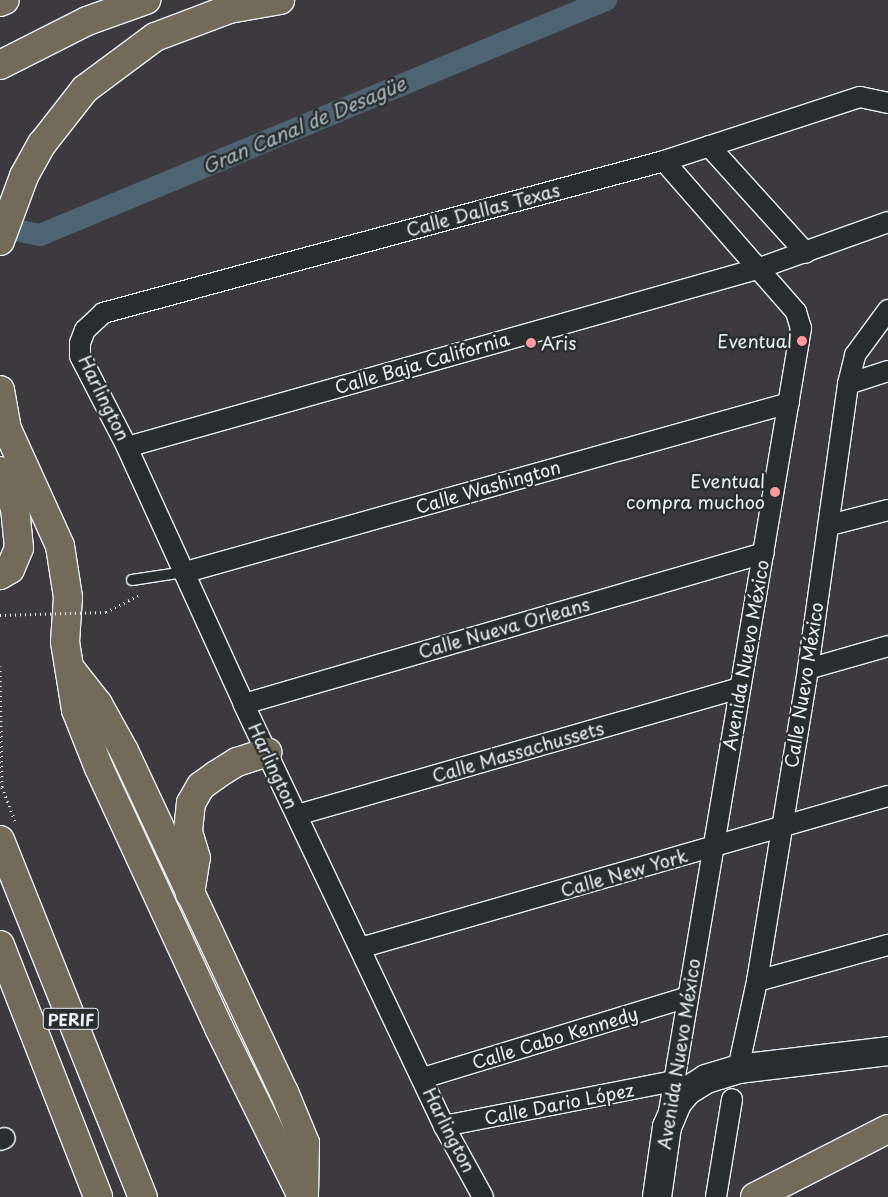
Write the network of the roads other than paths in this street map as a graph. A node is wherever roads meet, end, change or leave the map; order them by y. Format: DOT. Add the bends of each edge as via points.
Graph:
graph roads {
  1 [pos="5,0"];
  2 [pos="146,0"];
  3 [pos="280,0"];
  4 [pos="0,2"];
  5 [pos="0,65"];
  6 [pos="887,102"];
  7 [pos="709,146"];
  8 [pos="664,161"];
  9 [pos="888,222"];
  10 [pos="0,241"];
  11 [pos="806,253"];
  12 [pos="757,269"];
  13 [pos="888,310"];
  14 [pos="85,330"];
  15 [pos="888,371"];
  16 [pos="848,384"];
  17 [pos="0,390"];
  18 [pos="789,403"];
  19 [pos="127,446"];
  20 [pos="0,471"];
  21 [pos="888,510"];
  22 [pos="830,525"];
  23 [pos="764,552"];
  24 [pos="186,572"];
  25 [pos="0,576"];
  26 [pos="132,580"];
  27 [pos="888,646"];
  28 [pos="808,669"];
  29 [pos="72,671"];
  30 [pos="740,688"];
  31 [pos="244,704"];
  32 [pos="267,752"];
  33 [pos="888,796"];
  34 [pos="296,815"];
  35 [pos="781,825"];
  36 [pos="9,834"];
  37 [pos="712,848"];
  38 [pos="190,894"];
  39 [pos="888,945"];
  40 [pos="360,948"];
  41 [pos="2,952"];
  42 [pos="757,981"];
  43 [pos="688,997"];
  44 [pos="888,1051"];
  45 [pos="738,1069"];
  46 [pos="422,1078"];
  47 [pos="674,1081"];
  48 [pos="732,1099"];
  49 [pos="444,1126"];
  50 [pos="666,1126"];
  51 [pos="888,1128"];
  52 [pos="98,1197"];
  53 [pos="143,1197"];
  54 [pos="303,1197"];
  55 [pos="483,1197"];
  56 [pos="657,1197"];
  57 [pos="716,1197"];
  58 [pos="755,1197"];
  1 -- 4 [label="main road"];
  2 -- 5 [label="main road" via="87,21"];
  3 -- 10 [label="main road" via="229,9 155,37 86,89 42,144 24,176"];
  6 -- 7 [label="street, Calle Dallas Texas" via="860,97"];
  7 -- 8 [label="street, Calle Dallas Texas"];
  7 -- 11 [label="street"];
  8 -- 12 [label="street, Avenida Nuevo México"];
  8 -- 14 [label="street, Calle Dallas Texas" via="103,313"];
  9 -- 11 [label="street, Calle Baja California"];
  11 -- 12 [label="street, Calle Baja California"];
  12 -- 18 [label="street, Avenida Nuevo México" via="800,320"];
  12 -- 19 [label="street, Calle Baja California"];
  13 -- 16 [label="street, Calle Nuevo México" via="855,355"];
  14 -- 19 [label="street, Harlington" via="80,356"];
  15 -- 16 [label="street"];
  16 -- 22 [label="street, Calle Nuevo México"];
  17 -- 29 [label="main road" via="7,429 60,546 68,597 65,642"];
  18 -- 23 [label="street, Avenida Nuevo México"];
  18 -- 24 [label="street, Calle Washington"];
  19 -- 24 [label="street, Harlington"];
  20 -- 25 [label="main road" via="15,508 19,548 10,569"];
  21 -- 22 [label="street"];
  22 -- 28 [label="street, Calle Nuevo México"];
  23 -- 30 [label="street, Avenida Nuevo México"];
  23 -- 31 [label="street, Calle Nueva Orleans"];
  24 -- 26 [label="lane"];
  24 -- 31 [label="street, Harlington"];
  27 -- 28 [label="street"];
  28 -- 35 [label="street, Calle Nuevo México"];
  29 -- 38 [label="main road" via="98,704 124,751"];
  29 -- 54 [label="main road" via="76,710 100,768 219,1028"];
  30 -- 34 [label="street, Calle Massachussets"];
  30 -- 37 [label="street, Avenida Nuevo México"];
  31 -- 32 [label="street, Harlington"];
  32 -- 34 [label="street, Harlington"];
  32 -- 38 [label="main road" via="237,762 216,775 202,786 191,803 188,831 196,858"];
  33 -- 35 [label="street, Calle New York"];
  34 -- 40 [label="street, Harlington"];
  35 -- 37 [label="street, Calle New York"];
  35 -- 42 [label="street, Calle Nuevo México"];
  36 -- 53 [label="main road, PERIF"];
  37 -- 40 [label="street, Calle New York"];
  37 -- 43 [label="street, Avenida Nuevo México"];
  38 -- 54 [label="main road" via="305,1143 307,1165"];
  39 -- 42 [label="street"];
  40 -- 46 [label="street, Harlington"];
  41 -- 52 [label="main road, PERIF"];
  42 -- 45 [label="street, Calle Nuevo México"];
  43 -- 46 [label="street, Calle Cabo Kennedy"];
  43 -- 47 [label="street, Avenida Nuevo México"];
  44 -- 45 [label="main road"];
  45 -- 50 [label="main road" via="706,1079 687,1091"];
  46 -- 49 [label="street, Harlington"];
  47 -- 49 [label="street, Calle Dario López"];
  47 -- 50 [label="street, Avenida Nuevo México"];
  48 -- 57 [label="street"];
  49 -- 55 [label="street, Harlington"];
  50 -- 56 [label="main road, Avenida Nuevo México"];
  51 -- 58 [label="main road"];
}
